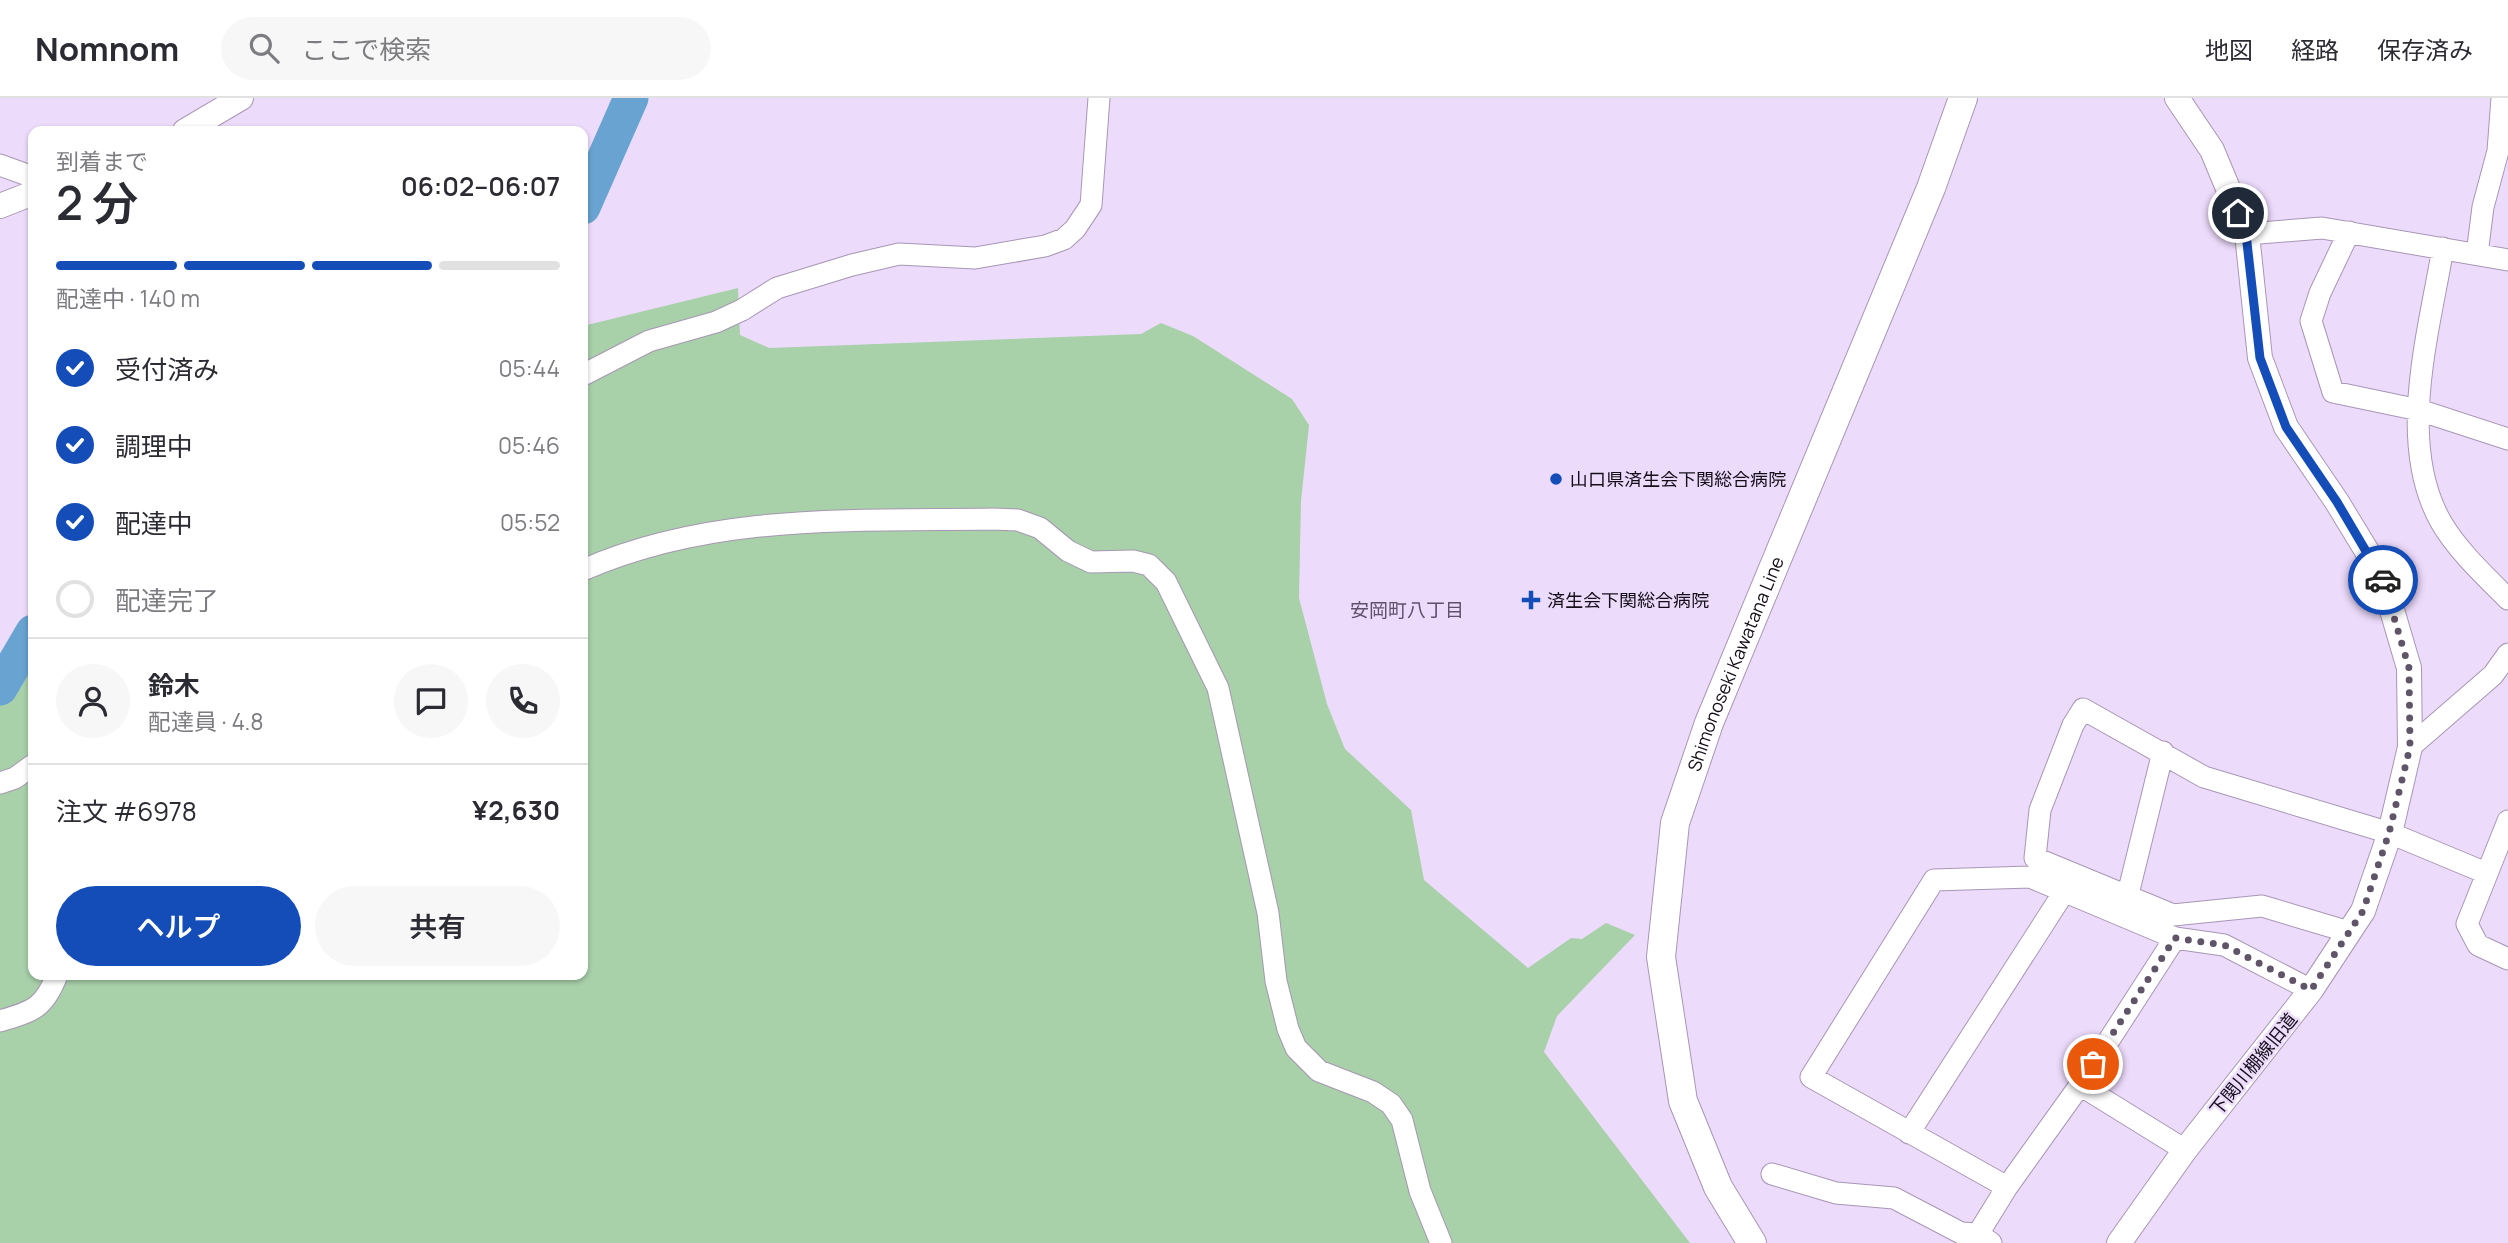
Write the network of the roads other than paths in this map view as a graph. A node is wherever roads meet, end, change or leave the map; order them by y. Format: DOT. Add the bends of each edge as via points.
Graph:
graph roads {
  1 [pos="241,98"];
  2 [pos="1099,98"];
  3 [pos="1963,98"];
  4 [pos="2177,98"];
  5 [pos="2502,98"];
  6 [pos="193,126"];
  7 [pos="0,165"];
  8 [pos="28,175"];
  9 [pos="28,194"];
  10 [pos="0,206"];
  11 [pos="2349,232"];
  12 [pos="2246,234"];
  13 [pos="2443,248"];
  14 [pos="2477,254"];
  15 [pos="2508,260"];
  16 [pos="588,372"];
  17 [pos="2418,410"];
  18 [pos="2508,439"];
  19 [pos="588,568"];
  20 [pos="2508,599"];
  21 [pos="2508,654"];
  22 [pos="2410,747"];
  23 [pos="2163,752"];
  24 [pos="28,769"];
  25 [pos="0,782"];
  26 [pos="2508,821"];
  27 [pos="2389,833"];
  28 [pos="2486,873"];
  29 [pos="2064,892"];
  30 [pos="2127,898"];
  31 [pos="2350,932"];
  32 [pos="2175,938"];
  33 [pos="2508,959"];
  34 [pos="55,980"];
  35 [pos="2311,990"];
  36 [pos="0,1021"];
  37 [pos="2080,1084"];
  38 [pos="1909,1133"];
  39 [pos="2185,1150"];
  40 [pos="1772,1174"];
  41 [pos="2007,1187"];
  42 [pos="1971,1238"];
  43 [pos="1441,1243"];
  44 [pos="1752,1243"];
  45 [pos="2119,1243"];
  1 -- 6 [label="street"];
  2 -- 16 [label="street" via="1091,205 1064,239 1011,254 975,258 899,254 852,265 777,288 716,322 649,341"];
  3 -- 44 [label="main road, Shimonoseki Kawatana Line" via="1931,188 1709,723 1675,823 1661,957 1683,1101 1718,1187"];
  4 -- 12 [label="street, 下関川棚線旧道" via="2212,150"];
  5 -- 14 [label="street" via="2498,150"];
  7 -- 8 [label="street"];
  9 -- 10 [label="street"];
  11 -- 12 [label="street" via="2322,228"];
  11 -- 13 [label="street"];
  11 -- 17 [label="street" via="2311,321 2333,392"];
  12 -- 22 [label="street, 下関川棚線旧道" via="2260,358 2286,427 2382,576 2409,668"];
  13 -- 14 [label="street"];
  13 -- 17 [label="street"];
  14 -- 15 [label="street"];
  17 -- 18 [label="street"];
  17 -- 20 [label="street" via="2422,472 2441,522"];
  19 -- 43 [label="street" via="656,543 766,523 993,519 1018,520 1040,528 1068,551 1091,562 1149,565 1166,582 1218,688 1268,913 1276,981 1296,1048 1318,1071 1373,1092 1391,1104 1402,1120 1420,1191"];
  21 -- 22 [label="street" via="2493,675"];
  22 -- 27 [label="street, 下関川棚線旧道"];
  23 -- 27 [label="street" via="2204,777"];
  23 -- 30 [label="street"];
  23 -- 30 [label="street" via="2083,709 2040,810 2035,858"];
  24 -- 25 [label="street"];
  26 -- 28 [label="street"];
  27 -- 28 [label="street"];
  27 -- 31 [label="street, 下関川棚線旧道" via="2363,911"];
  28 -- 33 [label="street" via="2468,924 2478,945"];
  29 -- 32 [label="street"];
  29 -- 38 [label="street"];
  29 -- 38 [label="street" via="2030,877 1934,880 1811,1077"];
  30 -- 31 [label="street" via="2173,915 2262,906"];
  31 -- 35 [label="street, 下関川棚線旧道"];
  32 -- 35 [label="street" via="2224,945"];
  32 -- 37 [label="street"];
  34 -- 36 [label="street" via="46,1002"];
  35 -- 39 [label="street, 下関川棚線旧道"];
  37 -- 39 [label="street"];
  37 -- 41 [label="street"];
  38 -- 41 [label="street"];
  39 -- 45 [label="street, 下関川棚線旧道"];
  40 -- 42 [label="street" via="1836,1193 1894,1198"];
  41 -- 42 [label="street"];
}
